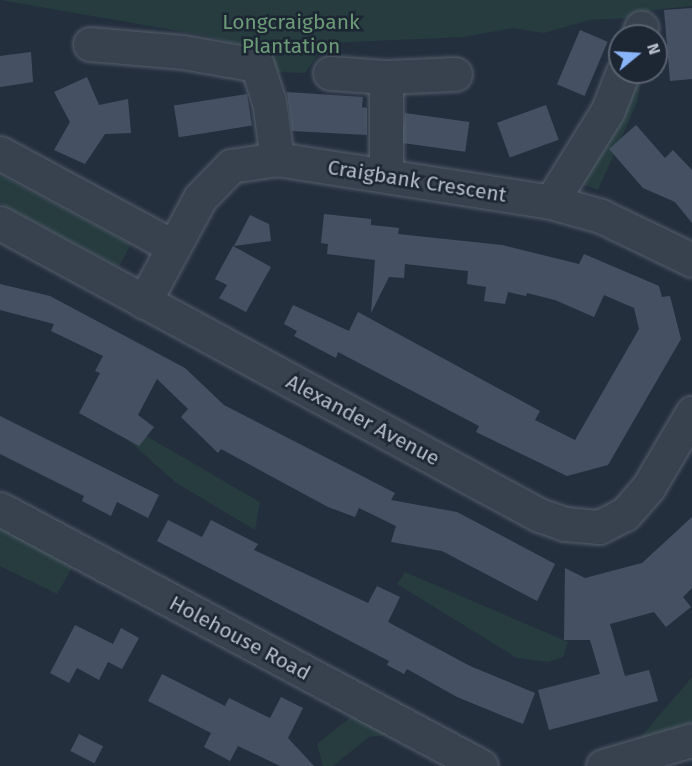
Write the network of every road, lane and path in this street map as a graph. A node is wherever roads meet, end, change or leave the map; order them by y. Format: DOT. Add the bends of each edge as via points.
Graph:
graph roads {
  1 [pos="90,44"];
  2 [pos="330,73"];
  3 [pos="455,74"];
  4 [pos="386,77"];
  5 [pos="618,84"];
  6 [pos="0,153"];
  7 [pos="277,159"];
  8 [pos="386,175"];
  9 [pos="551,202"];
  10 [pos="0,223"];
  11 [pos="172,246"];
  12 [pos="692,260"];
  13 [pos="144,302"];
  14 [pos="692,413"];
  15 [pos="0,509"];
  16 [pos="692,740"];
  17 [pos="481,766"];
  18 [pos="603,766"];
  1 -- 7 [label="street" via="183,52 257,65 269,101"];
  2 -- 4 [label="street"];
  3 -- 4 [label="street"];
  4 -- 8 [label="street"];
  5 -- 9 [label="street" via="608,110"];
  6 -- 11 [label="street"];
  7 -- 8 [label="street, Craigbank Crescent"];
  7 -- 11 [label="street, Craigbank Crescent" via="231,166 200,198"];
  8 -- 9 [label="street, Craigbank Crescent"];
  9 -- 12 [label="street, Craigbank Crescent" via="601,216"];
  10 -- 13 [label="street, Alexander Avenue"];
  11 -- 13 [label="street, Craigbank Crescent"];
  13 -- 14 [label="street, Alexander Avenue" via="539,515 565,524 599,527 625,514 649,486"];
  15 -- 17 [label="street, Holehouse Road"];
  16 -- 18 [label="street"];
}
